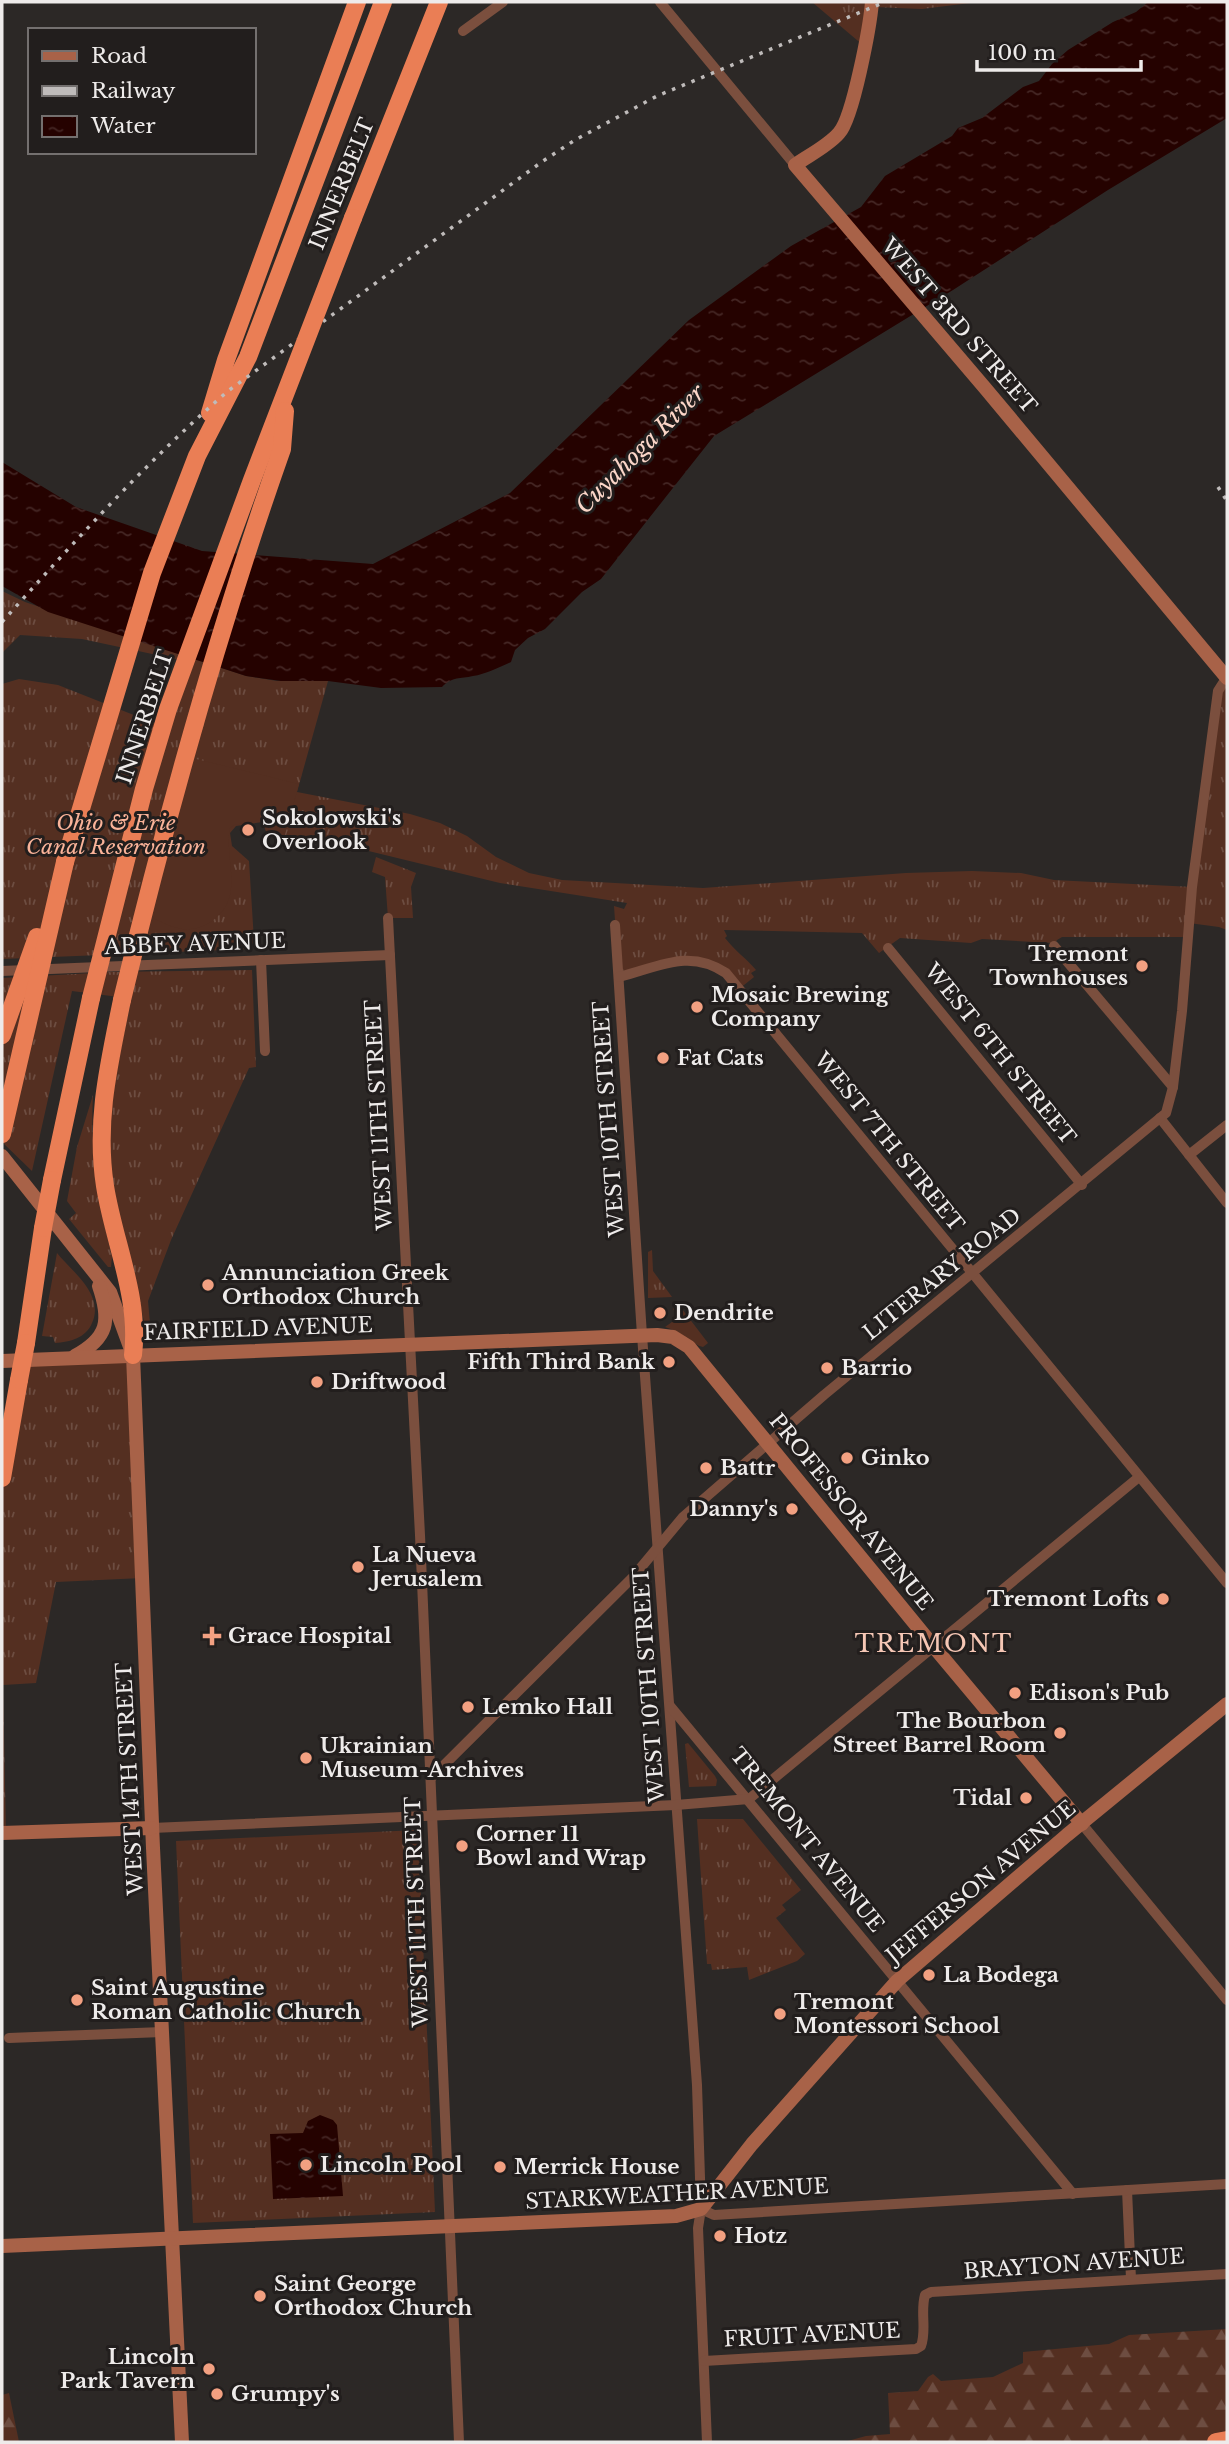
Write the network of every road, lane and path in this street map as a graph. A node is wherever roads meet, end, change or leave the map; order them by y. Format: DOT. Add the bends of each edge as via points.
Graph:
graph roads {
  1 [pos="357,2"];
  2 [pos="383,2"];
  3 [pos="439,2"];
  4 [pos="503,2"];
  5 [pos="660,2"];
  6 [pos="872,2"];
  7 [pos="463,31"];
  8 [pos="795,165"];
  9 [pos="286,393"];
  10 [pos="197,456"];
  11 [pos="1227,677"];
  12 [pos="65,862"];
  13 [pos="388,918"];
  14 [pos="615,925"];
  15 [pos="1054,946"];
  16 [pos="888,948"];
  17 [pos="390,955"];
  18 [pos="261,960"];
  19 [pos="2,971"];
  20 [pos="619,976"];
  21 [pos="2,1035"];
  22 [pos="265,1051"];
  23 [pos="1173,1087"];
  24 [pos="1160,1118"];
  25 [pos="1227,1125"];
  26 [pos="2,1134"];
  27 [pos="1189,1155"];
  28 [pos="2,1156"];
  29 [pos="1082,1185"];
  30 [pos="1227,1203"];
  31 [pos="75,1246"];
  32 [pos="971,1273"];
  33 [pos="642,1335"];
  34 [pos="411,1343"];
  35 [pos="133,1355"];
  36 [pos="72,1358"];
  37 [pos="2,1361"];
  38 [pos="768,1443"];
  39 [pos="1139,1477"];
  40 [pos="2,1478"];
  41 [pos="659,1548"];
  42 [pos="1227,1583"];
  43 [pos="934,1647"];
  44 [pos="1227,1704"];
  45 [pos="670,1705"];
  46 [pos="431,1778"];
  47 [pos="749,1800"];
  48 [pos="676,1805"];
  49 [pos="432,1815"];
  50 [pos="1082,1824"];
  51 [pos="152,1828"];
  52 [pos="2,1833"];
  53 [pos="897,1981"];
  54 [pos="1227,2000"];
  55 [pos="162,2032"];
  56 [pos="9,2038"];
  57 [pos="1227,2184"];
  58 [pos="1127,2190"];
  59 [pos="1073,2194"];
  60 [pos="701,2209"];
  61 [pos="449,2225"];
  62 [pos="172,2239"];
  63 [pos="2,2246"];
  64 [pos="1227,2274"];
  65 [pos="1131,2279"];
  66 [pos="921,2346"];
  67 [pos="704,2361"];
  68 [pos="1227,2440"];
  69 [pos="182,2442"];
  70 [pos="459,2442"];
  71 [pos="707,2442"];
  72 [pos="1216,2442"];
  1 -- 10 [label="highway" via="226,360"];
  2 -- 10 [label="highway, INNERBELT" via="248,357"];
  3 -- 9 [label="highway, INNERBELT, bridge"];
  4 -- 7 [label="street"];
  5 -- 8 [label="street, WEST 3RD STREET"];
  6 -- 8 [label="street" via="848,120 839,134"];
  8 -- 11 [label="street, WEST 3RD STREET"];
  9 -- 35 [label="highway, bridge" via="282,449 200,697 156,859 103,1096 102,1160 134,1316"];
  9 -- 40 [label="highway, INNERBELT, bridge" via="168,709 144,789 52,1180"];
  10 -- 12 [label="highway, INNERBELT" via="152,573"];
  11 -- 23 [label="street, LITERARY ROAD" via="1218,691 1194,871"];
  12 -- 21 [label="highway, bridge"];
  12 -- 26 [label="highway, INNERBELT, bridge"];
  13 -- 17 [label="street, WEST 11TH STREET"];
  14 -- 20 [label="street, WEST 10TH STREET"];
  15 -- 23 [label="street"];
  16 -- 29 [label="street, WEST 6TH STREET"];
  17 -- 18 [label="street, ABBEY AVENUE"];
  17 -- 34 [label="street, WEST 11TH STREET"];
  18 -- 19 [label="street, ABBEY AVENUE"];
  18 -- 22 [label="street"];
  20 -- 32 [label="street, WEST 7TH STREET" via="685,960 712,964 726,973"];
  20 -- 33 [label="street, WEST 10TH STREET"];
  23 -- 24 [label="street, LITERARY ROAD" via="1170,1106"];
  24 -- 27 [label="street"];
  24 -- 29 [label="street, LITERARY ROAD"];
  25 -- 27 [label="street"];
  27 -- 30 [label="street"];
  28 -- 31 [label="street, WEST 14TH STREET"];
  29 -- 32 [label="street, LITERARY ROAD"];
  31 -- 35 [label="street, WEST 14TH STREET" via="110,1292"];
  31 -- 36 [label="street" via="100,1288 106,1319 102,1334"];
  32 -- 38 [label="street, LITERARY ROAD"];
  32 -- 39 [label="street, WEST 7TH STREET"];
  33 -- 34 [label="street, FAIRFIELD AVENUE"];
  33 -- 38 [label="street, PROFESSOR AVENUE" via="673,1337 689,1347"];
  33 -- 41 [label="street, WEST 10TH STREET"];
  34 -- 35 [label="street, FAIRFIELD AVENUE"];
  34 -- 46 [label="street, WEST 11TH STREET"];
  35 -- 36 [label="street, FAIRFIELD AVENUE"];
  35 -- 51 [label="street, WEST 14TH STREET"];
  36 -- 37 [label="street, FAIRFIELD AVENUE"];
  38 -- 41 [label="street, LITERARY ROAD" via="683,1517"];
  38 -- 43 [label="street, PROFESSOR AVENUE"];
  39 -- 42 [label="street, WEST 7TH STREET"];
  39 -- 43 [label="street"];
  41 -- 45 [label="street, WEST 10TH STREET"];
  41 -- 46 [label="street, LITERARY ROAD"];
  43 -- 47 [label="street"];
  43 -- 50 [label="street, PROFESSOR AVENUE"];
  44 -- 50 [label="street, JEFFERSON AVENUE"];
  45 -- 47 [label="street, TREMONT AVENUE"];
  45 -- 48 [label="street, WEST 10TH STREET"];
  46 -- 49 [label="street, WEST 11TH STREET"];
  47 -- 48 [label="street"];
  47 -- 53 [label="street, TREMONT AVENUE"];
  48 -- 49 [label="street"];
  48 -- 60 [label="street, WEST 10TH STREET" via="697,2085"];
  49 -- 51 [label="street"];
  49 -- 61 [label="street, WEST 11TH STREET"];
  50 -- 53 [label="street, JEFFERSON AVENUE"];
  50 -- 54 [label="street, PROFESSOR AVENUE"];
  51 -- 52 [label="street"];
  51 -- 55 [label="street, WEST 14TH STREET"];
  53 -- 59 [label="street, TREMONT AVENUE"];
  53 -- 60 [label="street, JEFFERSON AVENUE" via="752,2144"];
  55 -- 56 [label="street"];
  55 -- 62 [label="street, WEST 14TH STREET"];
  57 -- 58 [label="street, STARKWEATHER AVENUE"];
  58 -- 59 [label="street, STARKWEATHER AVENUE"];
  58 -- 65 [label="street"];
  59 -- 60 [label="street, STARKWEATHER AVENUE" via="714,2215"];
  60 -- 61 [label="street, STARKWEATHER AVENUE" via="676,2216"];
  60 -- 67 [label="street, WEST 10TH STREET"];
  61 -- 62 [label="street, STARKWEATHER AVENUE"];
  61 -- 70 [label="street, WEST 11TH STREET"];
  62 -- 63 [label="street, STARKWEATHER AVENUE"];
  62 -- 69 [label="street, WEST 14TH STREET"];
  64 -- 65 [label="street, BRAYTON AVENUE"];
  65 -- 66 [label="street, BRAYTON AVENUE" via="931,2292 922,2303"];
  66 -- 67 [label="street, FRUIT AVENUE"];
  67 -- 71 [label="street, WEST 10TH STREET"];
  68 -- 72 [label="highway"];
}
